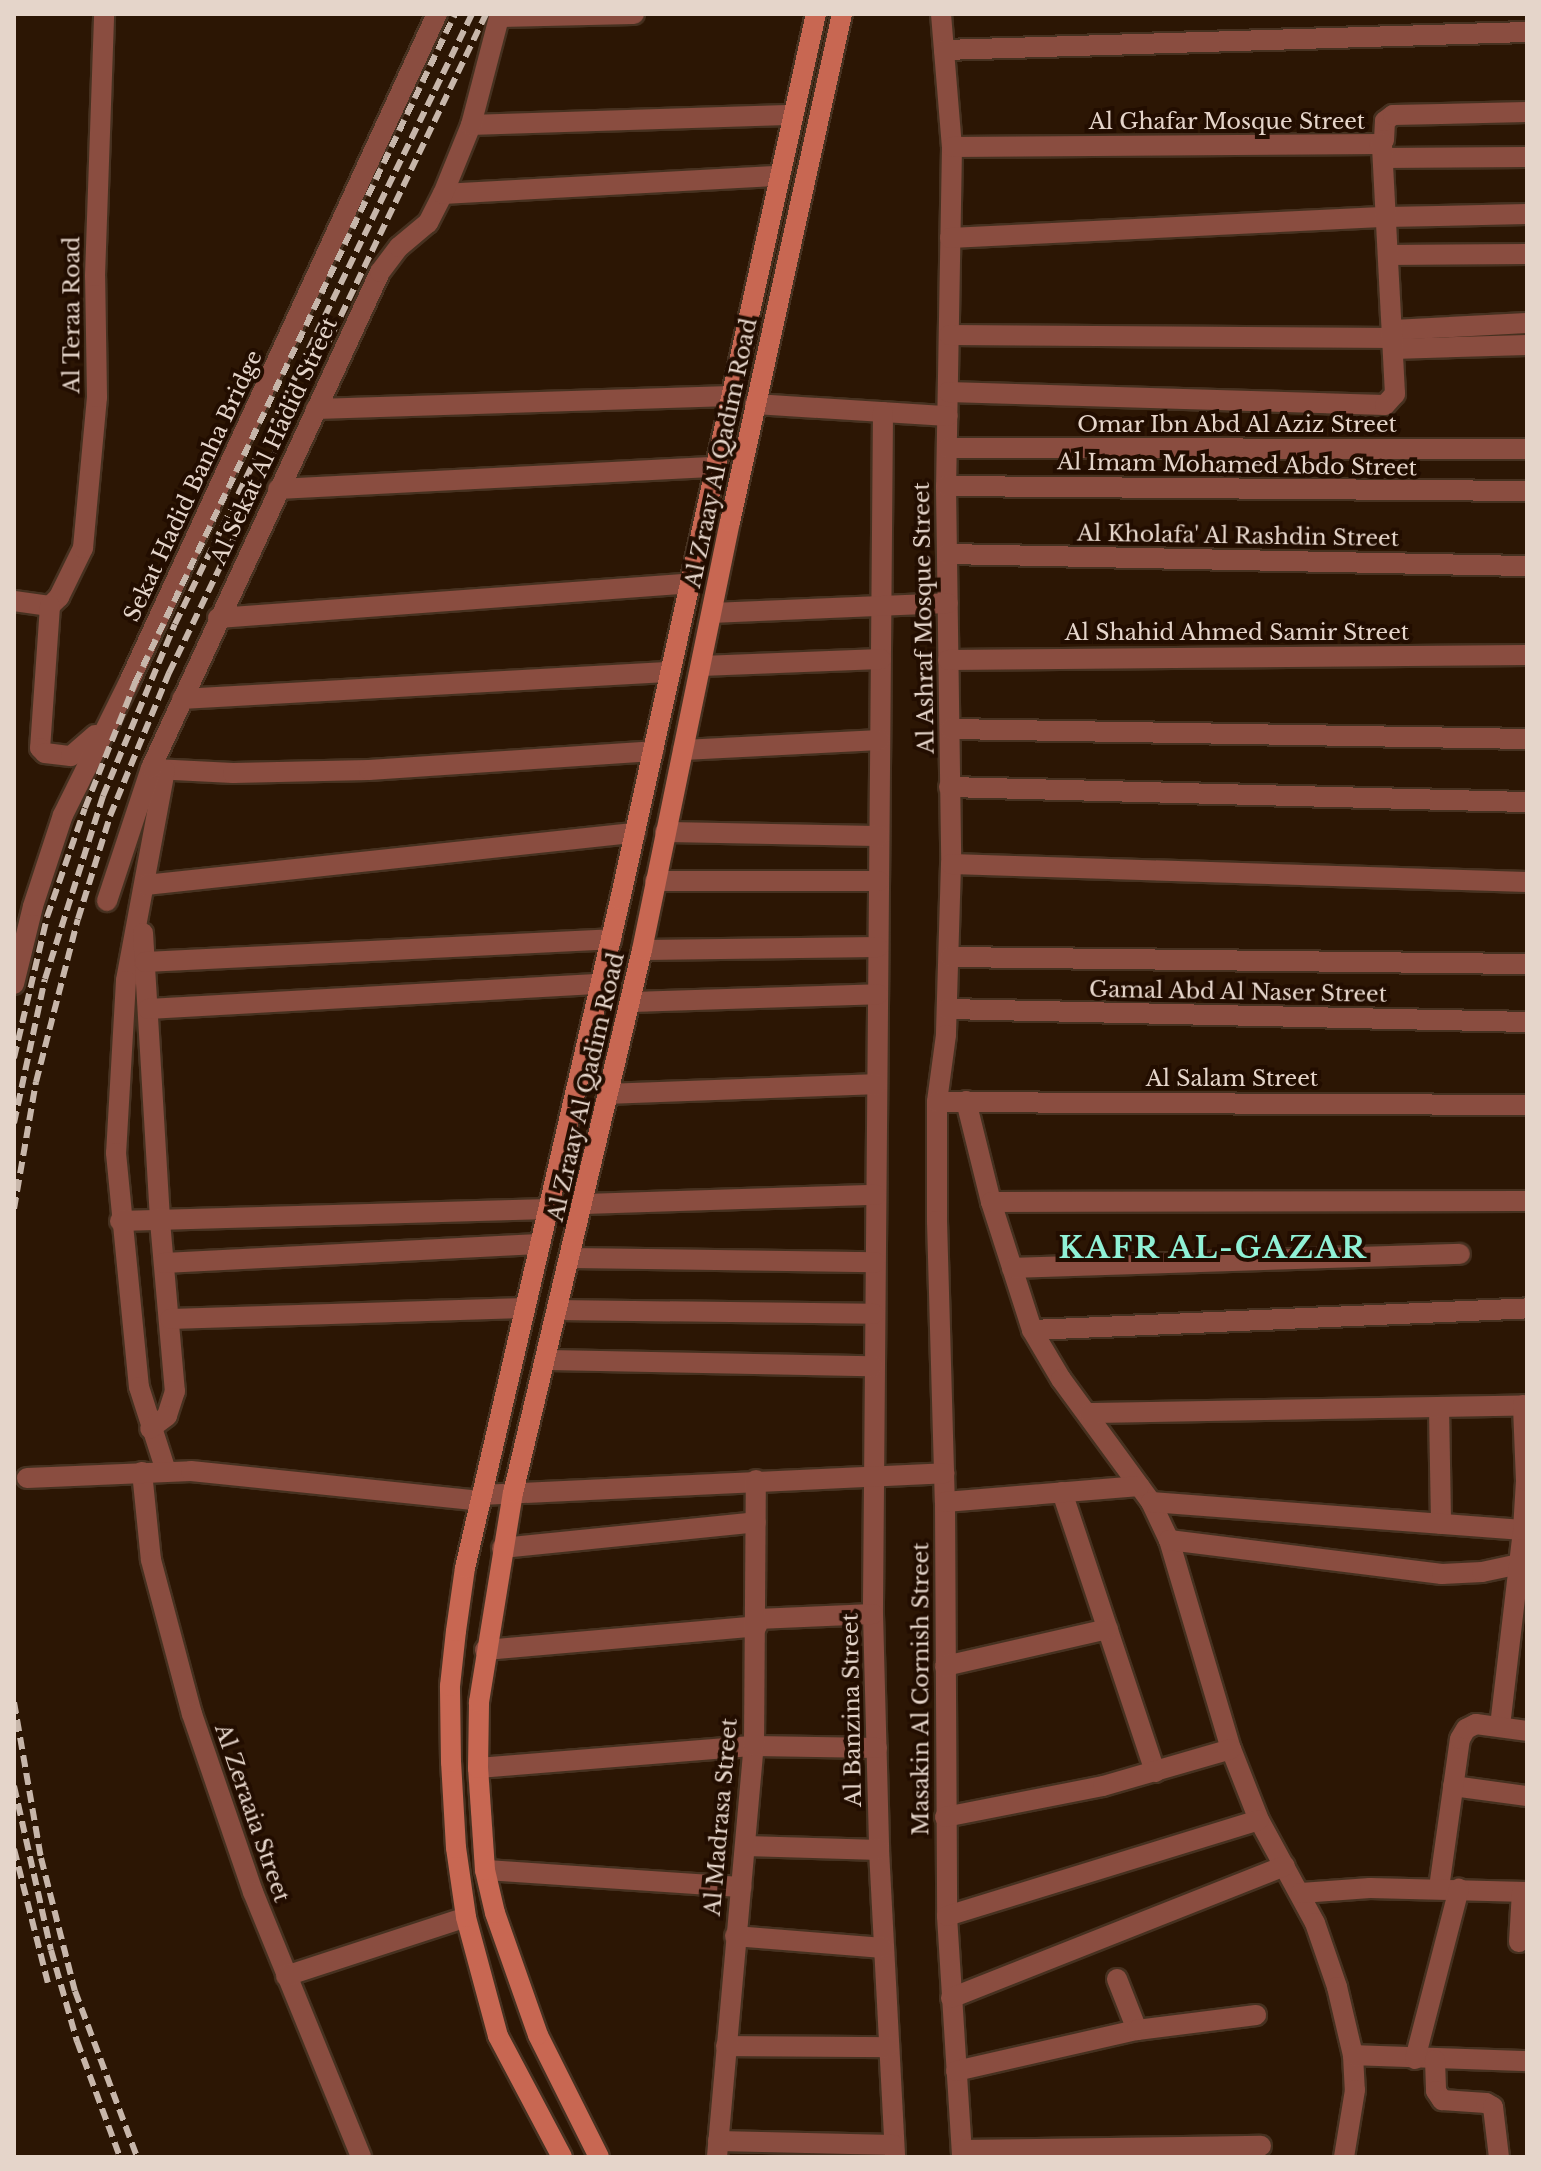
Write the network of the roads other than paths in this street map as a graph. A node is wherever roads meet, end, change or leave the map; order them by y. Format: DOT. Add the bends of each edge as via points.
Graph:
graph roads {
  1 [pos="104,14"];
  2 [pos="437,14"];
  3 [pos="634,14"];
  4 [pos="816,14"];
  5 [pos="842,14"];
  6 [pos="941,14"];
  7 [pos="499,16"];
  8 [pos="1527,32"];
  9 [pos="944,50"];
  10 [pos="1527,112"];
  11 [pos="793,115"];
  12 [pos="471,125"];
  13 [pos="952,147"];
  14 [pos="1383,150"];
  15 [pos="1527,157"];
  16 [pos="779,176"];
  17 [pos="443,194"];
  18 [pos="1527,214"];
  19 [pos="1386,217"];
  20 [pos="950,238"];
  21 [pos="1527,254"];
  22 [pos="1388,255"];
  23 [pos="1527,323"];
  24 [pos="949,335"];
  25 [pos="1393,339"];
  26 [pos="1527,345"];
  27 [pos="948,392"];
  28 [pos="731,396"];
  29 [pos="755,404"];
  30 [pos="316,409"];
  31 [pos="883,412"];
  32 [pos="948,416"];
  33 [pos="948,448"];
  34 [pos="1527,449"];
  35 [pos="715,467"];
  36 [pos="946,486"];
  37 [pos="278,489"];
  38 [pos="1527,491"];
  39 [pos="947,554"];
  40 [pos="1527,566"];
  41 [pos="690,583"];
  42 [pos="14,601"];
  43 [pos="948,603"];
  44 [pos="50,606"];
  45 [pos="882,606"];
  46 [pos="712,613"];
  47 [pos="218,618"];
  48 [pos="1527,655"];
  49 [pos="881,659"];
  50 [pos="948,660"];
  51 [pos="701,666"];
  52 [pos="670,672"];
  53 [pos="182,699"];
  54 [pos="104,726"];
  55 [pos="950,729"];
  56 [pos="1527,739"];
  57 [pos="880,740"];
  58 [pos="683,750"];
  59 [pos="653,751"];
  60 [pos="158,769"];
  61 [pos="949,787"];
  62 [pos="1527,802"];
  63 [pos="665,832"];
  64 [pos="635,833"];
  65 [pos="879,836"];
  66 [pos="951,864"];
  67 [pos="655,881"];
  68 [pos="879,881"];
  69 [pos="1527,882"];
  70 [pos="146,885"];
  71 [pos="107,901"];
  72 [pos="142,911"];
  73 [pos="611,939"];
  74 [pos="878,947"];
  75 [pos="642,950"];
  76 [pos="950,957"];
  77 [pos="145,962"];
  78 [pos="1527,964"];
  79 [pos="14,984"];
  80 [pos="600,984"];
  81 [pos="878,994"];
  82 [pos="630,1002"];
  83 [pos="148,1009"];
  84 [pos="947,1009"];
  85 [pos="1527,1022"];
  86 [pos="877,1084"];
  87 [pos="608,1094"];
  88 [pos="966,1101"];
  89 [pos="937,1102"];
  90 [pos="1527,1105"];
  91 [pos="876,1195"];
  92 [pos="1527,1201"];
  93 [pos="991,1202"];
  94 [pos="584,1204"];
  95 [pos="548,1209"];
  96 [pos="120,1221"];
  97 [pos="160,1221"];
  98 [pos="937,1221"];
  99 [pos="539,1244"];
  100 [pos="1460,1254"];
  101 [pos="571,1258"];
  102 [pos="875,1262"];
  103 [pos="164,1263"];
  104 [pos="1012,1268"];
  105 [pos="524,1308"];
  106 [pos="1527,1308"];
  107 [pos="557,1310"];
  108 [pos="874,1314"];
  109 [pos="170,1319"];
  110 [pos="1032,1330"];
  111 [pos="546,1360"];
  112 [pos="873,1366"];
  113 [pos="1525,1405"];
  114 [pos="1439,1407"];
  115 [pos="1089,1413"];
  116 [pos="150,1429"];
  117 [pos="166,1471"];
  118 [pos="142,1472"];
  119 [pos="944,1473"];
  120 [pos="874,1475"];
  121 [pos="27,1478"];
  122 [pos="756,1480"];
  123 [pos="1062,1492"];
  124 [pos="513,1493"];
  125 [pos="1145,1494"];
  126 [pos="481,1498"];
  127 [pos="945,1502"];
  128 [pos="756,1522"];
  129 [pos="1441,1524"];
  130 [pos="1523,1530"];
  131 [pos="1169,1540"];
  132 [pos="502,1548"];
  133 [pos="1523,1559"];
  134 [pos="873,1614"];
  135 [pos="757,1622"];
  136 [pos="1108,1629"];
  137 [pos="485,1650"];
  138 [pos="945,1666"];
  139 [pos="1500,1726"];
  140 [pos="1527,1731"];
  141 [pos="754,1746"];
  142 [pos="877,1748"];
  143 [pos="1231,1749"];
  144 [pos="478,1768"];
  145 [pos="1155,1772"];
  146 [pos="1453,1786"];
  147 [pos="1527,1796"];
  148 [pos="945,1817"];
  149 [pos="1259,1820"];
  150 [pos="747,1846"];
  151 [pos="879,1850"];
  152 [pos="1285,1866"];
  153 [pos="485,1870"];
  154 [pos="741,1887"];
  155 [pos="1449,1888"];
  156 [pos="1524,1892"];
  157 [pos="1301,1893"];
  158 [pos="947,1916"];
  159 [pos="466,1917"];
  160 [pos="735,1936"];
  161 [pos="1519,1942"];
  162 [pos="883,1948"];
  163 [pos="286,1976"];
  164 [pos="1117,1979"];
  165 [pos="951,1998"];
  166 [pos="1256,2015"];
  167 [pos="1137,2030"];
  168 [pos="538,2035"];
  169 [pos="726,2046"];
  170 [pos="888,2047"];
  171 [pos="505,2052"];
  172 [pos="1353,2055"];
  173 [pos="1425,2059"];
  174 [pos="1527,2061"];
  175 [pos="956,2071"];
  176 [pos="557,2077"];
  177 [pos="527,2094"];
  178 [pos="1261,2146"];
  179 [pos="717,2149"];
  180 [pos="894,2151"];
  181 [pos="1142,2152"];
  182 [pos="1205,2152"];
  183 [pos="962,2154"];
  184 [pos="361,2157"];
  185 [pos="562,2157"];
  186 [pos="599,2157"];
  187 [pos="1344,2157"];
  188 [pos="1499,2157"];
  1 -- 44 [label="street, Al Teraa Road" via="95,276 97,397 83,548"];
  2 -- 54 [label="street, Sekat Hadid Banha Bridge" via="129,682"];
  3 -- 7 [label="street"];
  4 -- 11 [label="main road, Al Zraay Al Qadim Road"];
  5 -- 29 [label="main road, Al Zraay Al Qadim Road"];
  6 -- 9 [label="street, Al Ashraf Mosque Street"];
  7 -- 12 [label="street, Al Sekat Al Hadid Street"];
  8 -- 9 [label="street"];
  9 -- 13 [label="street, Al Ashraf Mosque Street"];
  10 -- 14 [label="street, Al Ghafar Mosque Street" via="1393,115 1385,121"];
  11 -- 12 [label="street"];
  11 -- 16 [label="main road, Al Zraay Al Qadim Road"];
  12 -- 17 [label="street, Al Sekat Al Hadid Street"];
  13 -- 14 [label="street, Al Ghafar Mosque Street"];
  13 -- 20 [label="street, Al Ashraf Mosque Street"];
  14 -- 15 [label="street"];
  14 -- 19 [label="street"];
  16 -- 17 [label="street"];
  16 -- 28 [label="main road, Al Zraay Al Qadim Road"];
  17 -- 30 [label="street, Al Sekat Al Hadid Street" via="428,223 380,272"];
  18 -- 19 [label="street"];
  19 -- 20 [label="street"];
  19 -- 22 [label="street"];
  20 -- 24 [label="street, Al Ashraf Mosque Street"];
  21 -- 22 [label="street"];
  22 -- 25 [label="street"];
  23 -- 25 [label="street"];
  24 -- 25 [label="street"];
  24 -- 27 [label="street, Al Ashraf Mosque Street"];
  25 -- 26 [label="street"];
  25 -- 27 [label="street" via="1395,394 1385,405"];
  27 -- 32 [label="street, Al Ashraf Mosque Street"];
  28 -- 30 [label="street"];
  28 -- 35 [label="main road, Al Zraay Al Qadim Road"];
  29 -- 31 [label="street"];
  29 -- 46 [label="main road, Al Zraay Al Qadim Road"];
  30 -- 37 [label="street, Al Sekat Al Hadid Street"];
  31 -- 32 [label="street"];
  31 -- 45 [label="street, Al Ashraf Mosque Street"];
  32 -- 33 [label="street, Al Ashraf Mosque Street"];
  33 -- 34 [label="street, Omar Ibn Abd Al Aziz Street"];
  33 -- 36 [label="street, Al Ashraf Mosque Street"];
  35 -- 37 [label="street"];
  35 -- 41 [label="main road, Al Zraay Al Qadim Road"];
  36 -- 38 [label="street, Al Imam Mohamed Abdo Street"];
  36 -- 39 [label="street, Al Ashraf Mosque Street"];
  37 -- 47 [label="street, Al Sekat Al Hadid Street"];
  39 -- 40 [label="street, Al Kholafa' Al Rashdin Street"];
  39 -- 43 [label="street, Al Ashraf Mosque Street"];
  41 -- 47 [label="street"];
  41 -- 52 [label="main road, Al Zraay Al Qadim Road"];
  42 -- 44 [label="street"];
  43 -- 45 [label="street"];
  43 -- 50 [label="street, Al Ashraf Mosque Street"];
  44 -- 54 [label="street" via="40,748 71,756"];
  45 -- 46 [label="street"];
  45 -- 49 [label="street, Al Ashraf Mosque Street"];
  46 -- 51 [label="main road, Al Zraay Al Qadim Road"];
  47 -- 53 [label="street, Al Sekat Al Hadid Street"];
  48 -- 50 [label="street, Al Shahid Ahmed Samir Street"];
  49 -- 51 [label="street"];
  49 -- 57 [label="street, Al Ashraf Mosque Street"];
  50 -- 55 [label="street, Al Ashraf Mosque Street"];
  51 -- 58 [label="main road, Al Zraay Al Qadim Road"];
  52 -- 53 [label="street"];
  52 -- 59 [label="main road, Al Zraay Al Qadim Road"];
  53 -- 60 [label="street, Al Sekat Al Hadid Street"];
  54 -- 79 [label="street, Sekat Hadid Banha Bridge" via="47,860"];
  55 -- 56 [label="street"];
  55 -- 61 [label="street, Al Ashraf Mosque Street"];
  57 -- 58 [label="street"];
  57 -- 65 [label="street, Al Ashraf Mosque Street"];
  58 -- 63 [label="main road, Al Zraay Al Qadim Road"];
  59 -- 60 [label="street" via="369,770"];
  59 -- 64 [label="main road, Al Zraay Al Qadim Road"];
  60 -- 70 [label="street"];
  60 -- 71 [label="street, Al Sekat Al Hadid Street"];
  61 -- 62 [label="street"];
  61 -- 66 [label="street, Al Ashraf Mosque Street"];
  63 -- 65 [label="street"];
  63 -- 67 [label="main road, Al Zraay Al Qadim Road"];
  64 -- 70 [label="street"];
  64 -- 73 [label="main road, Al Zraay Al Qadim Road"];
  65 -- 68 [label="street, Al Ashraf Mosque Street"];
  66 -- 69 [label="street"];
  66 -- 76 [label="street, Al Ashraf Mosque Street"];
  67 -- 68 [label="street"];
  67 -- 75 [label="main road, Al Zraay Al Qadim Road"];
  68 -- 74 [label="street, Al Ashraf Mosque Street"];
  70 -- 72 [label="street"];
  72 -- 77 [label="street"];
  72 -- 96 [label="street" via="126,981 116,1109"];
  73 -- 77 [label="street"];
  73 -- 80 [label="main road, Al Zraay Al Qadim Road"];
  74 -- 75 [label="street"];
  74 -- 81 [label="street, Al Ashraf Mosque Street"];
  75 -- 82 [label="main road, Al Zraay Al Qadim Road"];
  76 -- 78 [label="street"];
  76 -- 84 [label="street, Al Ashraf Mosque Street"];
  77 -- 83 [label="street"];
  80 -- 83 [label="street"];
  80 -- 95 [label="main road, Al Zraay Al Qadim Road"];
  81 -- 82 [label="street"];
  81 -- 86 [label="street, Al Ashraf Mosque Street"];
  82 -- 87 [label="main road, Al Zraay Al Qadim Road"];
  83 -- 97 [label="street"];
  84 -- 85 [label="street, Gamal Abd Al Naser Street"];
  84 -- 89 [label="street, Al Ashraf Mosque Street"];
  86 -- 87 [label="street"];
  86 -- 91 [label="street, Al Ashraf Mosque Street"];
  87 -- 94 [label="main road, Al Zraay Al Qadim Road"];
  88 -- 89 [label="street, Al Salam Street"];
  88 -- 90 [label="street, Al Salam Street"];
  88 -- 93 [label="street"];
  89 -- 98 [label="street, Al Ashraf Mosque Street"];
  91 -- 94 [label="street"];
  91 -- 102 [label="street, Al Ashraf Mosque Street"];
  92 -- 93 [label="street"];
  93 -- 104 [label="street"];
  94 -- 101 [label="main road, Al Zraay Al Qadim Road"];
  95 -- 97 [label="street"];
  95 -- 99 [label="main road, Al Zraay Al Qadim Road"];
  96 -- 97 [label="street"];
  96 -- 116 [label="street" via="139,1387"];
  97 -- 103 [label="street"];
  98 -- 119 [label="street, Masakin Al Cornish Street"];
  99 -- 103 [label="street"];
  99 -- 105 [label="main road, Al Zraay Al Qadim Road"];
  100 -- 104 [label="street"];
  101 -- 102 [label="street"];
  101 -- 107 [label="main road, Al Zraay Al Qadim Road"];
  102 -- 108 [label="street, Al Banzina Street"];
  103 -- 109 [label="street"];
  104 -- 110 [label="street"];
  105 -- 109 [label="street"];
  105 -- 126 [label="main road, Al Zraay Al Qadim Road"];
  106 -- 110 [label="street"];
  107 -- 108 [label="street"];
  107 -- 111 [label="main road, Al Zraay Al Qadim Road"];
  108 -- 112 [label="street, Al Banzina Street"];
  109 -- 116 [label="street" via="175,1400 167,1416"];
  110 -- 115 [label="street"];
  111 -- 112 [label="street"];
  111 -- 124 [label="main road, Al Zraay Al Qadim Road"];
  112 -- 120 [label="street, Al Banzina Street"];
  113 -- 114 [label="street"];
  113 -- 130 [label="street"];
  114 -- 115 [label="street"];
  114 -- 129 [label="street"];
  115 -- 125 [label="street"];
  116 -- 117 [label="street"];
  117 -- 118 [label="street"];
  117 -- 126 [label="street"];
  118 -- 121 [label="street"];
  118 -- 163 [label="street, Al Zeraaia Street" via="151,1560 188,1702"];
  119 -- 120 [label="street"];
  119 -- 127 [label="street, Masakin Al Cornish Street"];
  120 -- 122 [label="street"];
  120 -- 134 [label="street, Al Banzina Street"];
  122 -- 124 [label="street"];
  122 -- 128 [label="street, Al Madrasa Street"];
  123 -- 125 [label="street"];
  123 -- 127 [label="street"];
  123 -- 136 [label="street"];
  124 -- 126 [label="street"];
  124 -- 132 [label="main road, Al Zraay Al Qadim Road"];
  125 -- 129 [label="street"];
  125 -- 131 [label="street"];
  126 -- 159 [label="main road, Al Zraay Al Qadim Road" via="465,1568 450,1686 456,1848"];
  127 -- 138 [label="street, Masakin Al Cornish Street"];
  128 -- 132 [label="street"];
  128 -- 135 [label="street, Al Madrasa Street"];
  129 -- 130 [label="street"];
  130 -- 133 [label="street"];
  131 -- 133 [label="street" via="1442,1574 1482,1572"];
  131 -- 143 [label="street"];
  132 -- 137 [label="main road, Al Zraay Al Qadim Road"];
  133 -- 139 [label="street"];
  134 -- 135 [label="street"];
  134 -- 142 [label="street, Al Banzina Street"];
  135 -- 137 [label="street"];
  135 -- 141 [label="street, Al Madrasa Street"];
  136 -- 138 [label="street"];
  136 -- 145 [label="street"];
  137 -- 144 [label="main road, Al Zraay Al Qadim Road"];
  138 -- 148 [label="street, Masakin Al Cornish Street"];
  139 -- 140 [label="street"];
  139 -- 146 [label="street" via="1476,1724 1466,1729"];
  141 -- 142 [label="street"];
  141 -- 144 [label="street"];
  141 -- 150 [label="street, Al Madrasa Street"];
  142 -- 151 [label="street, Al Banzina Street"];
  143 -- 145 [label="street"];
  143 -- 149 [label="street"];
  144 -- 153 [label="main road, Al Zraay Al Qadim Road"];
  145 -- 148 [label="street"];
  146 -- 147 [label="street"];
  146 -- 155 [label="street"];
  148 -- 158 [label="street, Masakin Al Cornish Street"];
  149 -- 152 [label="street"];
  149 -- 158 [label="street"];
  150 -- 151 [label="street"];
  150 -- 154 [label="street, Al Madrasa Street"];
  151 -- 162 [label="street, Al Banzina Street"];
  152 -- 157 [label="street"];
  152 -- 165 [label="street"];
  153 -- 154 [label="street"];
  153 -- 168 [label="main road, Al Zraay Al Qadim Road" via="512,1968"];
  154 -- 160 [label="street, Al Madrasa Street"];
  155 -- 156 [label="street"];
  155 -- 157 [label="street"];
  155 -- 173 [label="street"];
  156 -- 161 [label="street"];
  157 -- 172 [label="street" via="1337,1987"];
  158 -- 165 [label="street, Masakin Al Cornish Street"];
  159 -- 163 [label="street"];
  159 -- 171 [label="main road, Al Zraay Al Qadim Road"];
  160 -- 162 [label="street"];
  160 -- 169 [label="street, Al Madrasa Street"];
  162 -- 170 [label="street, Al Banzina Street"];
  163 -- 184 [label="street, Al Zeraaia Street"];
  164 -- 167 [label="street"];
  165 -- 175 [label="street, Masakin Al Cornish Street"];
  166 -- 167 [label="street"];
  167 -- 175 [label="street"];
  168 -- 171 [label="main road" via="527,2047"];
  168 -- 176 [label="main road, Al Zraay Al Qadim Road"];
  169 -- 170 [label="street"];
  169 -- 179 [label="street, Al Madrasa Street"];
  170 -- 180 [label="street, Al Banzina Street"];
  171 -- 177 [label="main road, Al Zraay Al Qadim Road"];
  172 -- 173 [label="street"];
  172 -- 187 [label="street" via="1355,2090"];
  173 -- 174 [label="street"];
  173 -- 188 [label="street" via="1442,2100 1493,2107"];
  175 -- 183 [label="street, Masakin Al Cornish Street"];
  176 -- 177 [label="main road" via="538,2077"];
  176 -- 186 [label="main road, Al Zraay Al Qadim Road"];
  177 -- 185 [label="main road, Al Zraay Al Qadim Road"];
  178 -- 182 [label="street"];
  179 -- 180 [label="street"];
  181 -- 182 [label="street"];
  181 -- 183 [label="street"];
}
